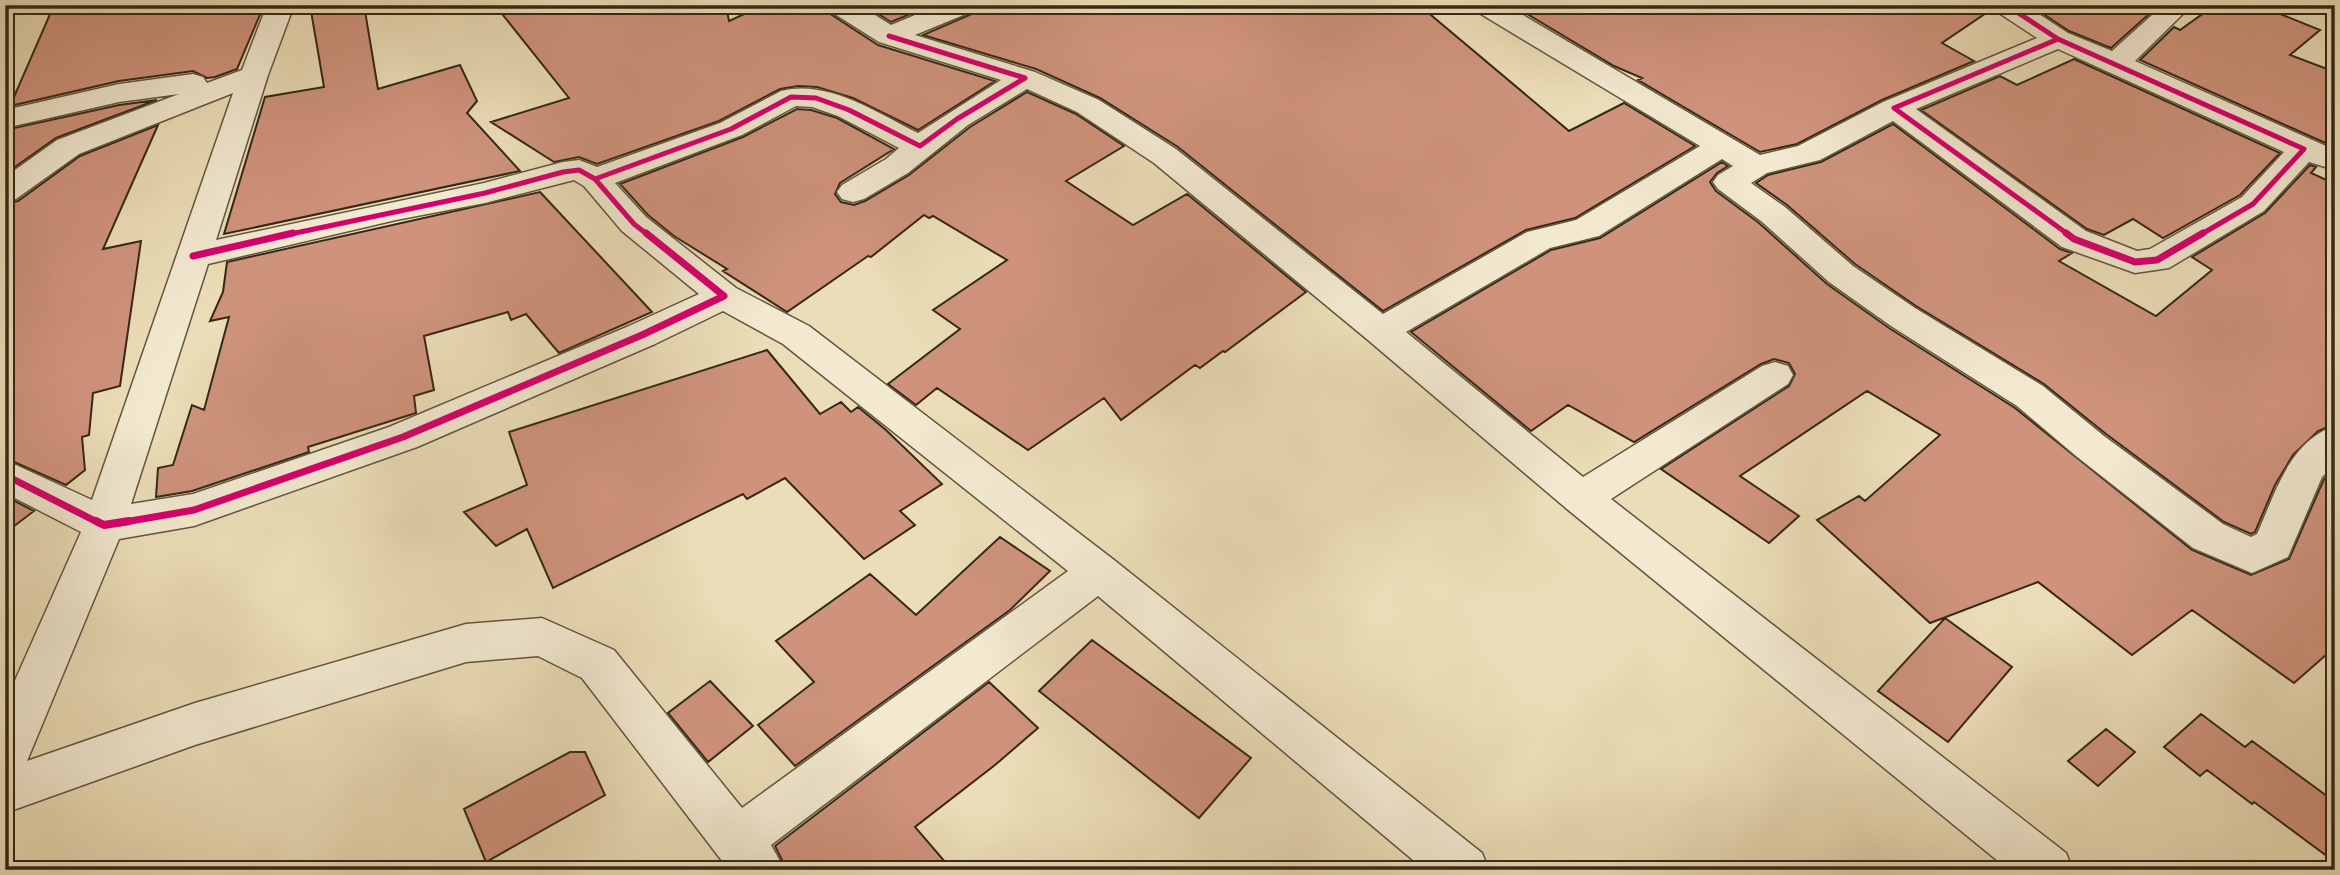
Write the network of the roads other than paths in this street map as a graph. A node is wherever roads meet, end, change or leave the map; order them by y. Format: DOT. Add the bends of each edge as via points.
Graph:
graph roads {
  1 [pos="281,5"];
  2 [pos="840,5"];
  3 [pos="963,5"];
  4 [pos="1486,5"];
  5 [pos="2006,5"];
  6 [pos="2179,5"];
  7 [pos="889,36"];
  8 [pos="2057,39"];
  9 [pos="2116,63"];
  10 [pos="254,75"];
  11 [pos="1024,78"];
  12 [pos="1894,108"];
  13 [pos="5,119"];
  14 [pos="920,146"];
  15 [pos="1723,146"];
  16 [pos="2304,149"];
  17 [pos="2335,162"];
  18 [pos="1756,166"];
  19 [pos="595,179"];
  20 [pos="5,192"];
  21 [pos="853,192"];
  22 [pos="193,256"];
  23 [pos="724,296"];
  24 [pos="1381,331"];
  25 [pos="1775,375"];
  26 [pos="2335,441"];
  27 [pos="5,475"];
  28 [pos="1581,498"];
  29 [pos="104,525"];
  30 [pos="1099,572"];
  31 [pos="5,757"];
  32 [pos="5,791"];
  33 [pos="749,855"];
  34 [pos="1464,870"];
  35 [pos="2048,870"];
  1 -- 10 [label="street"];
  2 -- 7 [label="street"];
  3 -- 7 [label="street"];
  4 -- 15 [label="street"];
  5 -- 8 [label="street"];
  6 -- 9 [label="street"];
  7 -- 11 [label="street"];
  8 -- 9 [label="street"];
  8 -- 12 [label="street"];
  9 -- 16 [label="street"];
  10 -- 13 [label="street" via="119,93"];
  10 -- 20 [label="street" via="68,148"];
  10 -- 22 [label="street"];
  11 -- 14 [label="street"];
  11 -- 24 [label="street" via="1088,106 1165,156"];
  12 -- 16 [label="street" via="2074,239 2135,262 2157,260 2253,204"];
  12 -- 18 [label="street" via="1809,153"];
  14 -- 19 [label="street" via="849,110 805,96 791,97 732,129"];
  14 -- 21 [label="street"];
  15 -- 18 [label="street"];
  15 -- 24 [label="street" via="1587,228 1539,240"];
  16 -- 17 [label="street"];
  18 -- 26 [label="street" via="1729,182 1851,281 2030,396 2208,536 2252,556 2273,545 2306,468"];
  19 -- 22 [label="street" via="579,170 563,172"];
  19 -- 23 [label="street" via="634,224"];
  22 -- 29 [label="street"];
  23 -- 29 [label="street" via="403,437 194,510"];
  23 -- 30 [label="street" via="796,335"];
  24 -- 28 [label="street"];
  25 -- 28 [label="street"];
  27 -- 29 [label="street"];
  28 -- 35 [label="street"];
  29 -- 31 [label="street"];
  30 -- 33 [label="street"];
  30 -- 34 [label="street"];
  32 -- 33 [label="street" via="195,724 466,643 542,637 598,664"];
}
